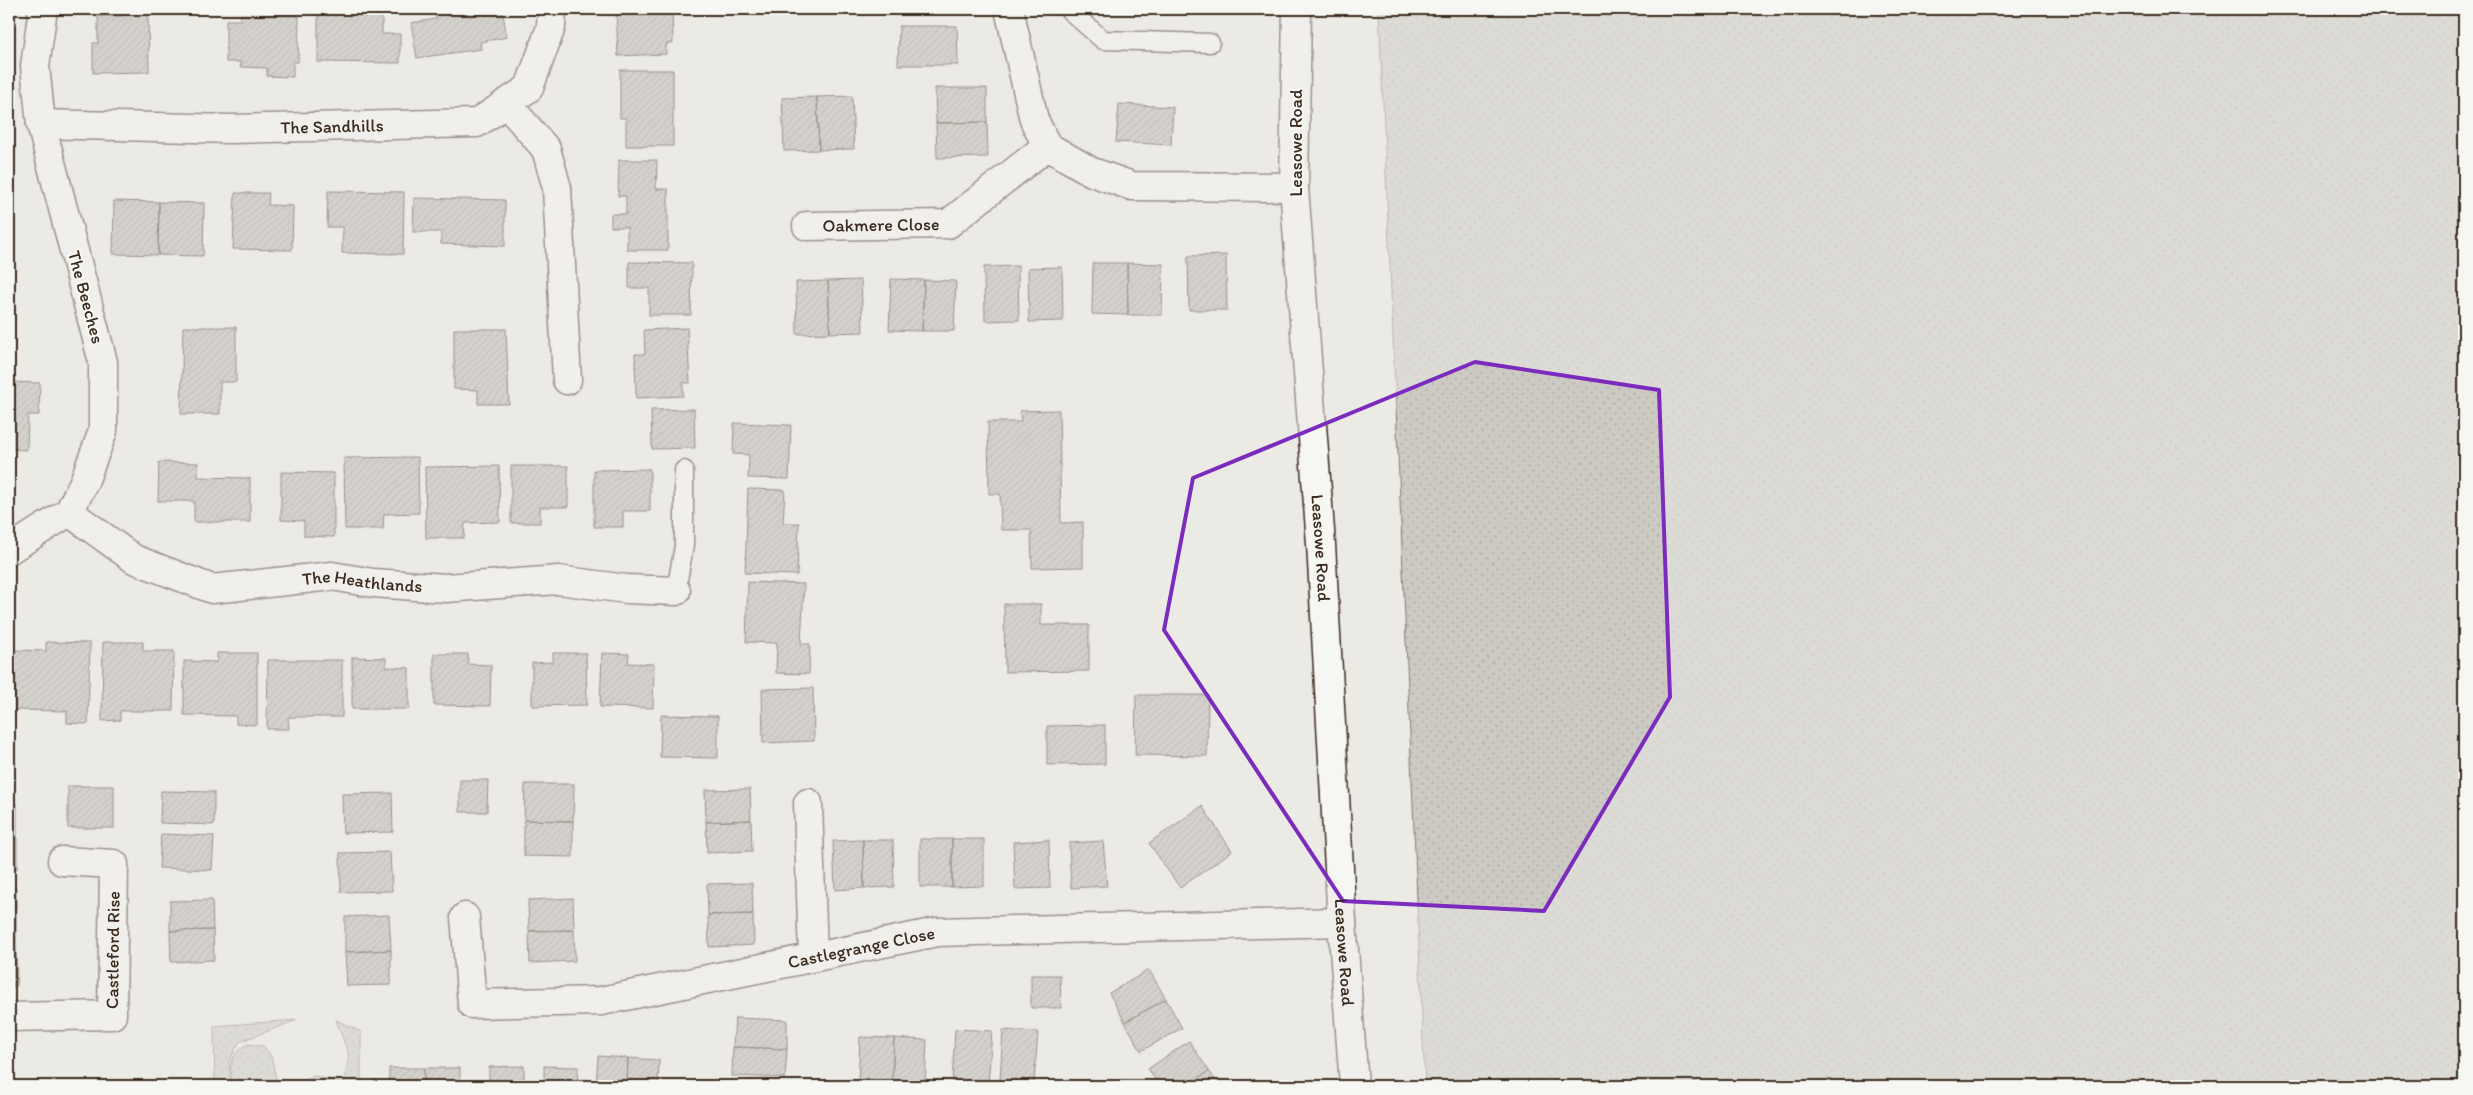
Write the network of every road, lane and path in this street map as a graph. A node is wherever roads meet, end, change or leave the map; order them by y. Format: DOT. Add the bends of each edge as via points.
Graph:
graph roads {
  1 [pos="43,9"];
  2 [pos="552,9"];
  3 [pos="1009,9"];
  4 [pos="1068,9"];
  5 [pos="1297,9"];
  6 [pos="1210,42"];
  7 [pos="506,103"];
  8 [pos="41,124"];
  9 [pos="1047,146"];
  10 [pos="1294,187"];
  11 [pos="807,226"];
  12 [pos="567,380"];
  13 [pos="684,470"];
  14 [pos="69,512"];
  15 [pos="9,550"];
  16 [pos="676,591"];
  17 [pos="808,803"];
  18 [pos="62,861"];
  19 [pos="465,917"];
  20 [pos="1342,922"];
  21 [pos="813,957"];
  22 [pos="9,1017"];
  23 [pos="1354,1086"];
  1 -- 8 [label="street, The Beeches" via="36,66"];
  2 -- 7 [label="street, The Sandhills" via="551,27 529,88"];
  3 -- 9 [label="street" via="1034,120"];
  4 -- 6 [label="lane" via="1103,40"];
  5 -- 10 [label="street, Leasowe Road"];
  7 -- 8 [label="street, The Sandhills" via="478,123 231,128"];
  7 -- 12 [label="street" via="546,149 557,188"];
  8 -- 14 [label="street, The Beeches" via="103,362 103,431"];
  9 -- 10 [label="street" via="1092,172 1132,186"];
  9 -- 11 [label="street, Oakmere Close" via="948,224"];
  10 -- 20 [label="street, Leasowe Road" via="1321,544"];
  13 -- 16 [label="lane" via="684,546"];
  14 -- 15 [label="street"];
  14 -- 16 [label="street, The Heathlands" via="134,559 212,589 332,576 373,583 445,588 558,580 627,589"];
  17 -- 21 [label="street"];
  18 -- 22 [label="street, Castleford Rise" via="114,864 112,1015"];
  19 -- 21 [label="street, Castlegrange Close" via="472,1004 601,1001"];
  20 -- 21 [label="street, Castlegrange Close" via="937,932"];
  20 -- 23 [label="street, Leasowe Road"];
}
